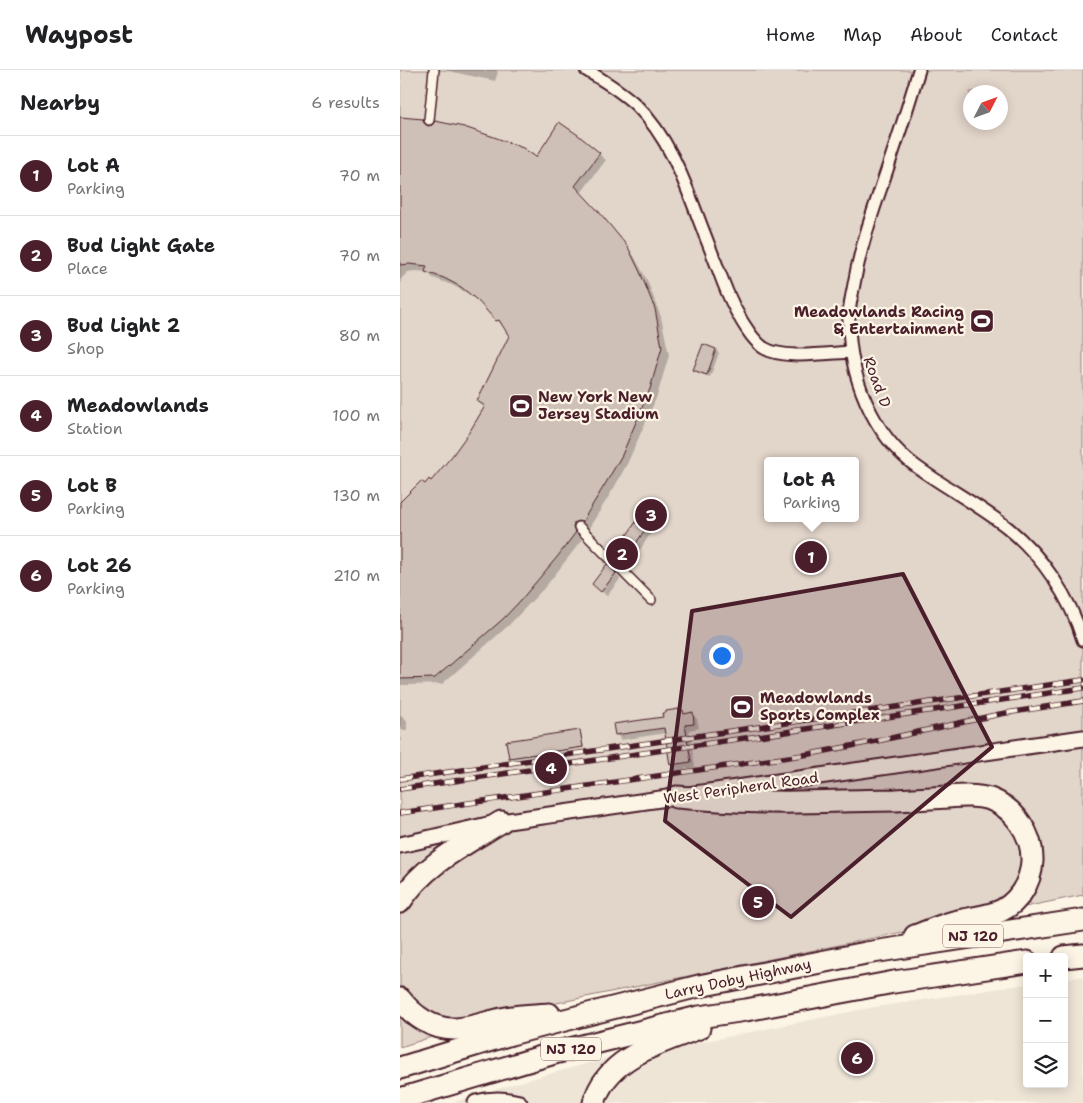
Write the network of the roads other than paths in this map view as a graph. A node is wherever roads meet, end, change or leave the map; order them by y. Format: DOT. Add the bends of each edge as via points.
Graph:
graph roads {
  1 [pos="434,70"];
  2 [pos="587,70"];
  3 [pos="919,70"];
  4 [pos="429,120"];
  5 [pos="851,352"];
  6 [pos="580,527"];
  7 [pos="651,600"];
  8 [pos="1083,640"];
  9 [pos="1083,738"];
  10 [pos="676,797"];
  11 [pos="500,822"];
  12 [pos="400,845"];
  13 [pos="400,902"];
  14 [pos="1082,920"];
  15 [pos="866,953"];
  16 [pos="1083,955"];
  17 [pos="1068,957"];
  18 [pos="1023,963"];
  19 [pos="400,999"];
  20 [pos="604,1010"];
  21 [pos="746,1010"];
  22 [pos="400,1068"];
  23 [pos="400,1099"];
  24 [pos="476,1103"];
  25 [pos="519,1103"];
  26 [pos="594,1103"];
  1 -- 4 [label="street"];
  2 -- 5 [label="street, Road D" via="636,105 655,128 683,178 725,289 756,342 770,351 789,354"];
  3 -- 5 [label="street" via="858,263 848,319"];
  5 -- 8 [label="street, Road D" via="866,403 891,441 916,466 996,519 1027,547 1060,591"];
  6 -- 7 [label="street"];
  9 -- 10 [label="street, West Peripheral Road"];
  10 -- 11 [label="street, West Peripheral Road"];
  10 -- 15 [label="highway" via="770,802 972,796 989,799 1012,813 1026,834 1032,867 1026,886 1010,904 996,913 956,921"];
  11 -- 12 [label="street, West Peripheral Road"];
  11 -- 13 [label="highway" via="431,866"];
  14 -- 15 [label="highway, Larry Doby Highway / NJ 120"];
  15 -- 20 [label="highway, Larry Doby Highway / NJ 120" via="699,986"];
  16 -- 17 [label="highway"];
  18 -- 21 [label="highway, Larry Doby Highway / NJ 120"];
  19 -- 20 [label="highway" via="423,1020 456,1029 508,1017"];
  20 -- 22 [label="highway, Larry Doby Highway / NJ 120"];
  21 -- 23 [label="highway, Larry Doby Highway / NJ 120" via="698,1017 595,1042"];
  21 -- 26 [label="highway" via="634,1054 608,1077"];
  24 -- 25 [label="street" via="491,1100"];
}
